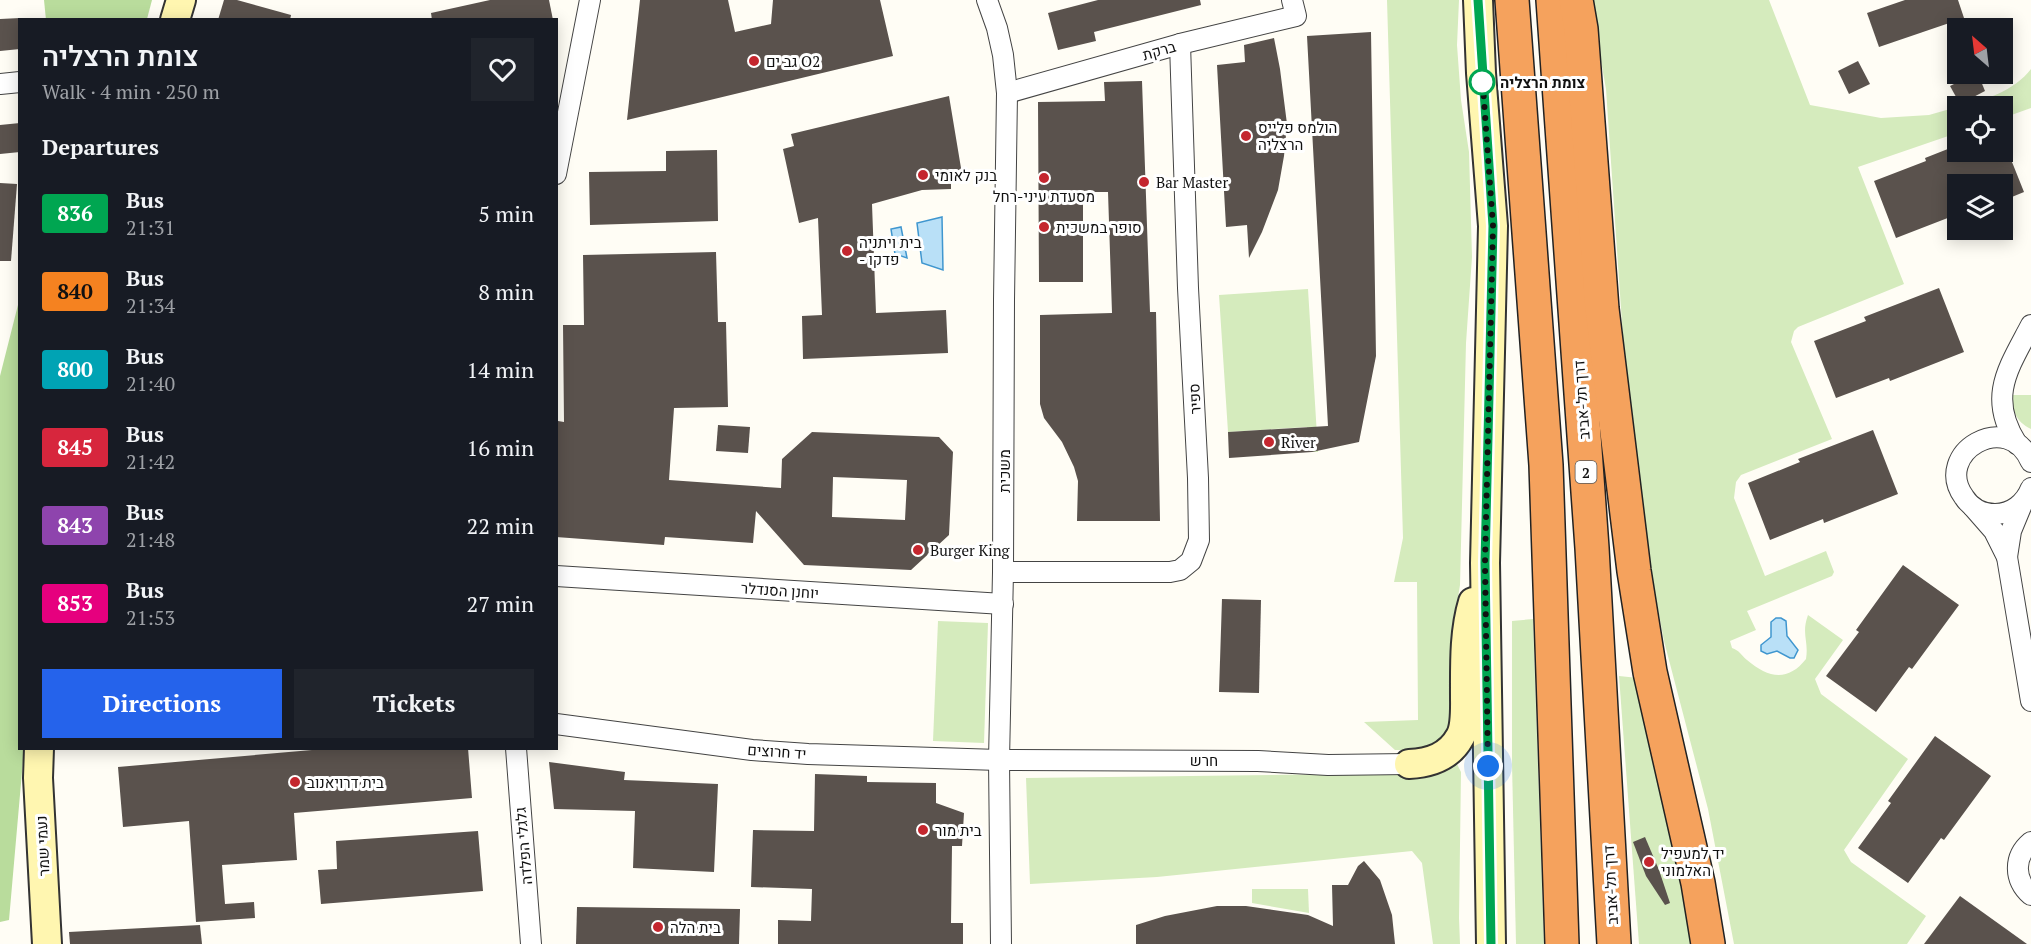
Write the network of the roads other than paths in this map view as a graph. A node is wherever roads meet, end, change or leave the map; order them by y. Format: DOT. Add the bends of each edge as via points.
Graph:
graph roads {
  1 [pos="160,0"];
  2 [pos="181,0"];
  3 [pos="590,0"];
  4 [pos="987,0"];
  5 [pos="1292,0"];
  6 [pos="1478,0"];
  7 [pos="1512,0"];
  8 [pos="1553,0"];
  9 [pos="1576,0"];
  10 [pos="158,18"];
  11 [pos="176,18"];
  12 [pos="1180,44"];
  13 [pos="18,82"];
  14 [pos="0,84"];
  15 [pos="1007,93"];
  16 [pos="558,164"];
  17 [pos="2031,325"];
  18 [pos="2025,450"];
  19 [pos="2029,493"];
  20 [pos="1973,507"];
  21 [pos="2007,557"];
  22 [pos="1485,563"];
  23 [pos="1003,572"];
  24 [pos="558,576"];
  25 [pos="1003,604"];
  26 [pos="2031,701"];
  27 [pos="558,724"];
  28 [pos="29,750"];
  29 [pos="39,750"];
  30 [pos="516,750"];
  31 [pos="999,760"];
  32 [pos="1409,764"];
  33 [pos="2031,830"];
  34 [pos="2026,848"];
  35 [pos="2031,895"];
  36 [pos="33,944"];
  37 [pos="46,944"];
  38 [pos="531,944"];
  39 [pos="1001,944"];
  40 [pos="1491,944"];
  41 [pos="1562,944"];
  42 [pos="1614,944"];
  43 [pos="1708,944"];
  1 -- 10 [label="street"];
  2 -- 11 [label="street"];
  3 -- 16 [label="street"];
  4 -- 15 [label="street, משכית" via="1003,55"];
  5 -- 12 [label="street, ברקת" via="1296,16"];
  6 -- 22 [label="street" via="1493,226"];
  7 -- 41 [label="highway" via="1546,465"];
  8 -- 42 [label="highway, דרך תל-אביב / 2" via="1591,536"];
  9 -- 43 [label="highway" via="1602,309 1634,571 1650,672"];
  12 -- 15 [label="street, ברקת"];
  12 -- 23 [label="street, ספיר" via="1198,478 1196,551 1180,570 1170,572"];
  13 -- 14 [label="street"];
  15 -- 23 [label="street, משכית"];
  17 -- 18 [label="street" via="2001,395 2004,418"];
  18 -- 20 [label="street" via="2006,439 1989,438 1972,445 1957,470 1957,482 1961,494"];
  19 -- 20 [label="street" via="2013,509 2001,513"];
  19 -- 21 [label="street" via="2011,531"];
  20 -- 21 [label="street" via="1994,531"];
  21 -- 26 [label="street"];
  22 -- 32 [label="street" via="1466,641 1461,736 1439,758"];
  22 -- 40 [label="street"];
  23 -- 25 [label="street, משכית"];
  24 -- 25 [label="street, יוחנן הסנדלר"];
  25 -- 31 [label="street, משכית"];
  27 -- 31 [label="street, יד חרוצים" via="752,750"];
  28 -- 36 [label="street, נעמי שמר"];
  29 -- 37 [label="street, נעמי שמר"];
  30 -- 38 [label="street, גלגלי הפלדה"];
  31 -- 32 [label="street, חרש"];
  31 -- 39 [label="street, משכית"];
  33 -- 34 [label="street"];
  34 -- 35 [label="street" via="2017,869"];
}
